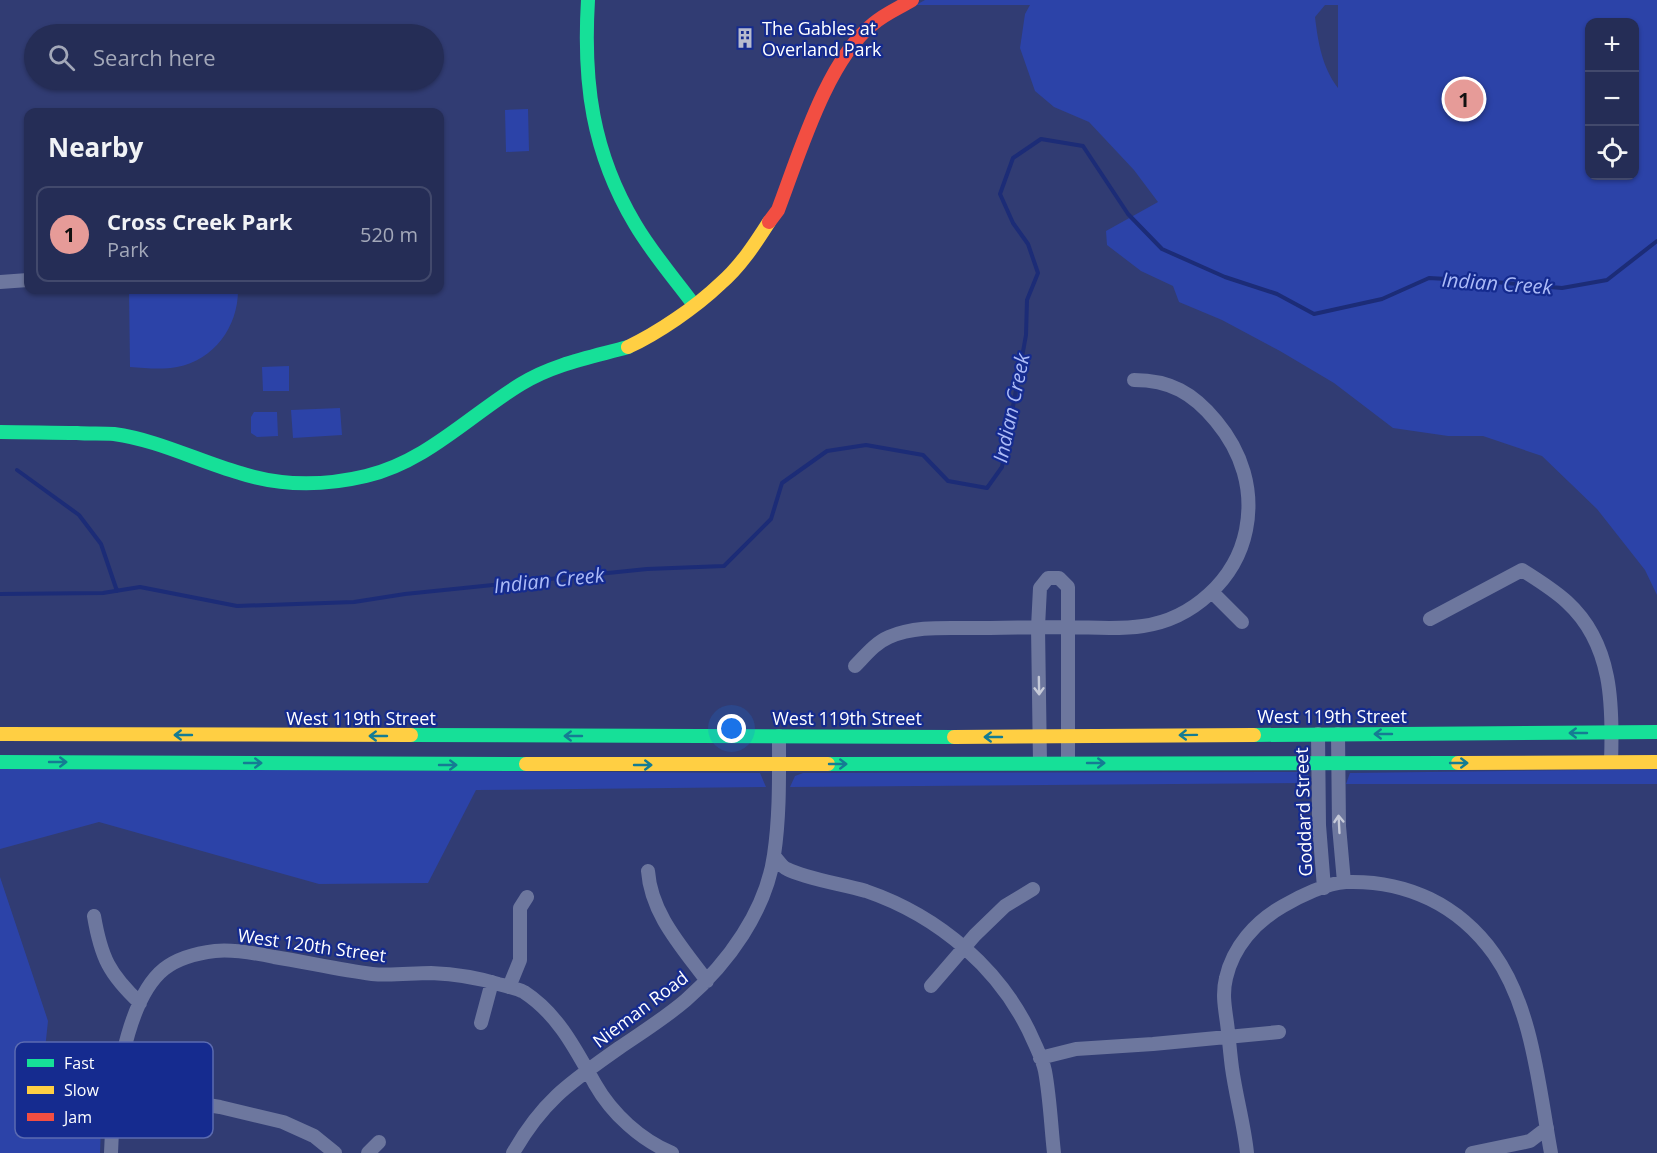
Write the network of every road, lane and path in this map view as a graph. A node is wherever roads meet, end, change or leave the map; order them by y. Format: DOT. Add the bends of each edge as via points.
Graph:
graph roads {
  1 [pos="588,0"];
  2 [pos="912,0"];
  3 [pos="24,280"];
  4 [pos="0,282"];
  5 [pos="694,305"];
  6 [pos="1134,380"];
  7 [pos="0,432"];
  8 [pos="1212,592"];
  9 [pos="1430,620"];
  10 [pos="1242,622"];
  11 [pos="1038,627"];
  12 [pos="1069,627"];
  13 [pos="855,666"];
  14 [pos="1657,732"];
  15 [pos="1612,733"];
  16 [pos="0,734"];
  17 [pos="1318,734"];
  18 [pos="1338,734"];
  19 [pos="779,736"];
  20 [pos="1040,737"];
  21 [pos="1069,737"];
  22 [pos="0,762"];
  23 [pos="1068,762"];
  24 [pos="1611,762"];
  25 [pos="1657,762"];
  26 [pos="1040,763"];
  27 [pos="1338,763"];
  28 [pos="1318,764"];
  29 [pos="779,765"];
  30 [pos="774,856"];
  31 [pos="648,871"];
  32 [pos="1344,882"];
  33 [pos="1324,888"];
  34 [pos="1033,889"];
  35 [pos="527,897"];
  36 [pos="94,916"];
  37 [pos="965,948"];
  38 [pos="707,981"];
  39 [pos="492,982"];
  40 [pos="931,986"];
  41 [pos="509,987"];
  42 [pos="140,1003"];
  43 [pos="481,1023"];
  44 [pos="1279,1032"];
  45 [pos="1228,1036"];
  46 [pos="127,1042"];
  47 [pos="1040,1058"];
  48 [pos="588,1070"];
  49 [pos="213,1106"];
  50 [pos="1547,1128"];
  51 [pos="112,1138"];
  52 [pos="379,1142"];
  53 [pos="111,1153"];
  54 [pos="335,1153"];
  55 [pos="368,1153"];
  56 [pos="513,1153"];
  57 [pos="672,1153"];
  58 [pos="1054,1153"];
  59 [pos="1247,1153"];
  60 [pos="1472,1153"];
  61 [pos="1551,1153"];
  1 -- 5 [label="main road" via="585,68 603,154 637,226"];
  2 -- 5 [label="main road" via="872,24 840,60 778,210 752,249 721,284"];
  3 -- 4 [label="street"];
  5 -- 7 [label="main road" via="628,347 559,366 522,383 411,459 348,480 307,484 262,480 161,445 113,434"];
  6 -- 8 [label="street" via="1169,384 1186,392 1215,419 1239,457 1248,492 1248,523 1237,558"];
  8 -- 10 [label="street"];
  8 -- 12 [label="street" via="1181,614 1161,621 1135,626"];
  9 -- 15 [label="street" via="1522,570 1569,604 1590,630 1606,669"];
  11 -- 12 [label="street"];
  11 -- 12 [label="street" via="1040,588 1048,578 1059,578 1068,587"];
  11 -- 13 [label="street" via="944,628 901,633 879,643"];
  11 -- 20 [label="street, one-way"];
  12 -- 21 [label="street"];
  14 -- 15 [label="main road, West 119th Street"];
  15 -- 18 [label="main road, West 119th Street, one-way"];
  15 -- 24 [label="street"];
  19 -- 16 [label="main road, West 119th Street, one-way"];
  17 -- 18 [label="main road, West 119th Street"];
  17 -- 21 [label="main road, West 119th Street, one-way"];
  17 -- 28 [label="street, Goddard Street"];
  18 -- 27 [label="street, Goddard Street"];
  20 -- 19 [label="main road, West 119th Street, one-way"];
  19 -- 29 [label="street, Nieman Road"];
  20 -- 21 [label="main road, West 119th Street"];
  20 -- 26 [label="street"];
  21 -- 23 [label="street"];
  22 -- 29 [label="main road, one-way"];
  23 -- 26 [label="main road"];
  23 -- 28 [label="main road, one-way"];
  24 -- 25 [label="main road"];
  27 -- 24 [label="main road, one-way"];
  29 -- 26 [label="main road, one-way"];
  27 -- 28 [label="main road"];
  32 -- 27 [label="street, Goddard Street, one-way"];
  28 -- 33 [label="street, Goddard Street"];
  29 -- 30 [label="street, Nieman Road"];
  30 -- 37 [label="street" via="785,869 878,896 915,913"];
  30 -- 38 [label="street, Nieman Road" via="757,907 740,939"];
  31 -- 38 [label="street" via="662,919"];
  32 -- 33 [label="street"];
  32 -- 50 [label="street" via="1389,885 1419,893 1451,910 1482,939 1496,957 1518,1003 1530,1040"];
  33 -- 45 [label="street" via="1277,910 1242,941 1225,979 1223,1002"];
  34 -- 37 [label="street" via="1005,906"];
  35 -- 41 [label="street" via="520,908 520,960"];
  36 -- 42 [label="street" via="111,973"];
  37 -- 40 [label="street"];
  37 -- 47 [label="street" via="1011,997"];
  38 -- 48 [label="street, Nieman Road" via="684,1002"];
  39 -- 41 [label="street, West 120th Street"];
  39 -- 42 [label="street, West 120th Street" via="432,973 374,974 247,952 216,951 188,956 164,970"];
  39 -- 43 [label="street"];
  41 -- 48 [label="street, West 120th Street" via="522,991 547,1009"];
  42 -- 46 [label="street, West 120th Street"];
  44 -- 45 [label="street"];
  45 -- 47 [label="street" via="1076,1049"];
  45 -- 59 [label="street"];
  47 -- 58 [label="street" via="1045,1071"];
  48 -- 56 [label="street, Nieman Road" via="543,1108"];
  48 -- 57 [label="street, West 120th Street" via="596,1086 627,1123 647,1140"];
  49 -- 54 [label="street" via="283,1122 314,1136"];
  50 -- 60 [label="street" via="1530,1141"];
  50 -- 61 [label="street"];
  51 -- 53 [label="street, West 120th Street"];
  52 -- 55 [label="street"];
}
